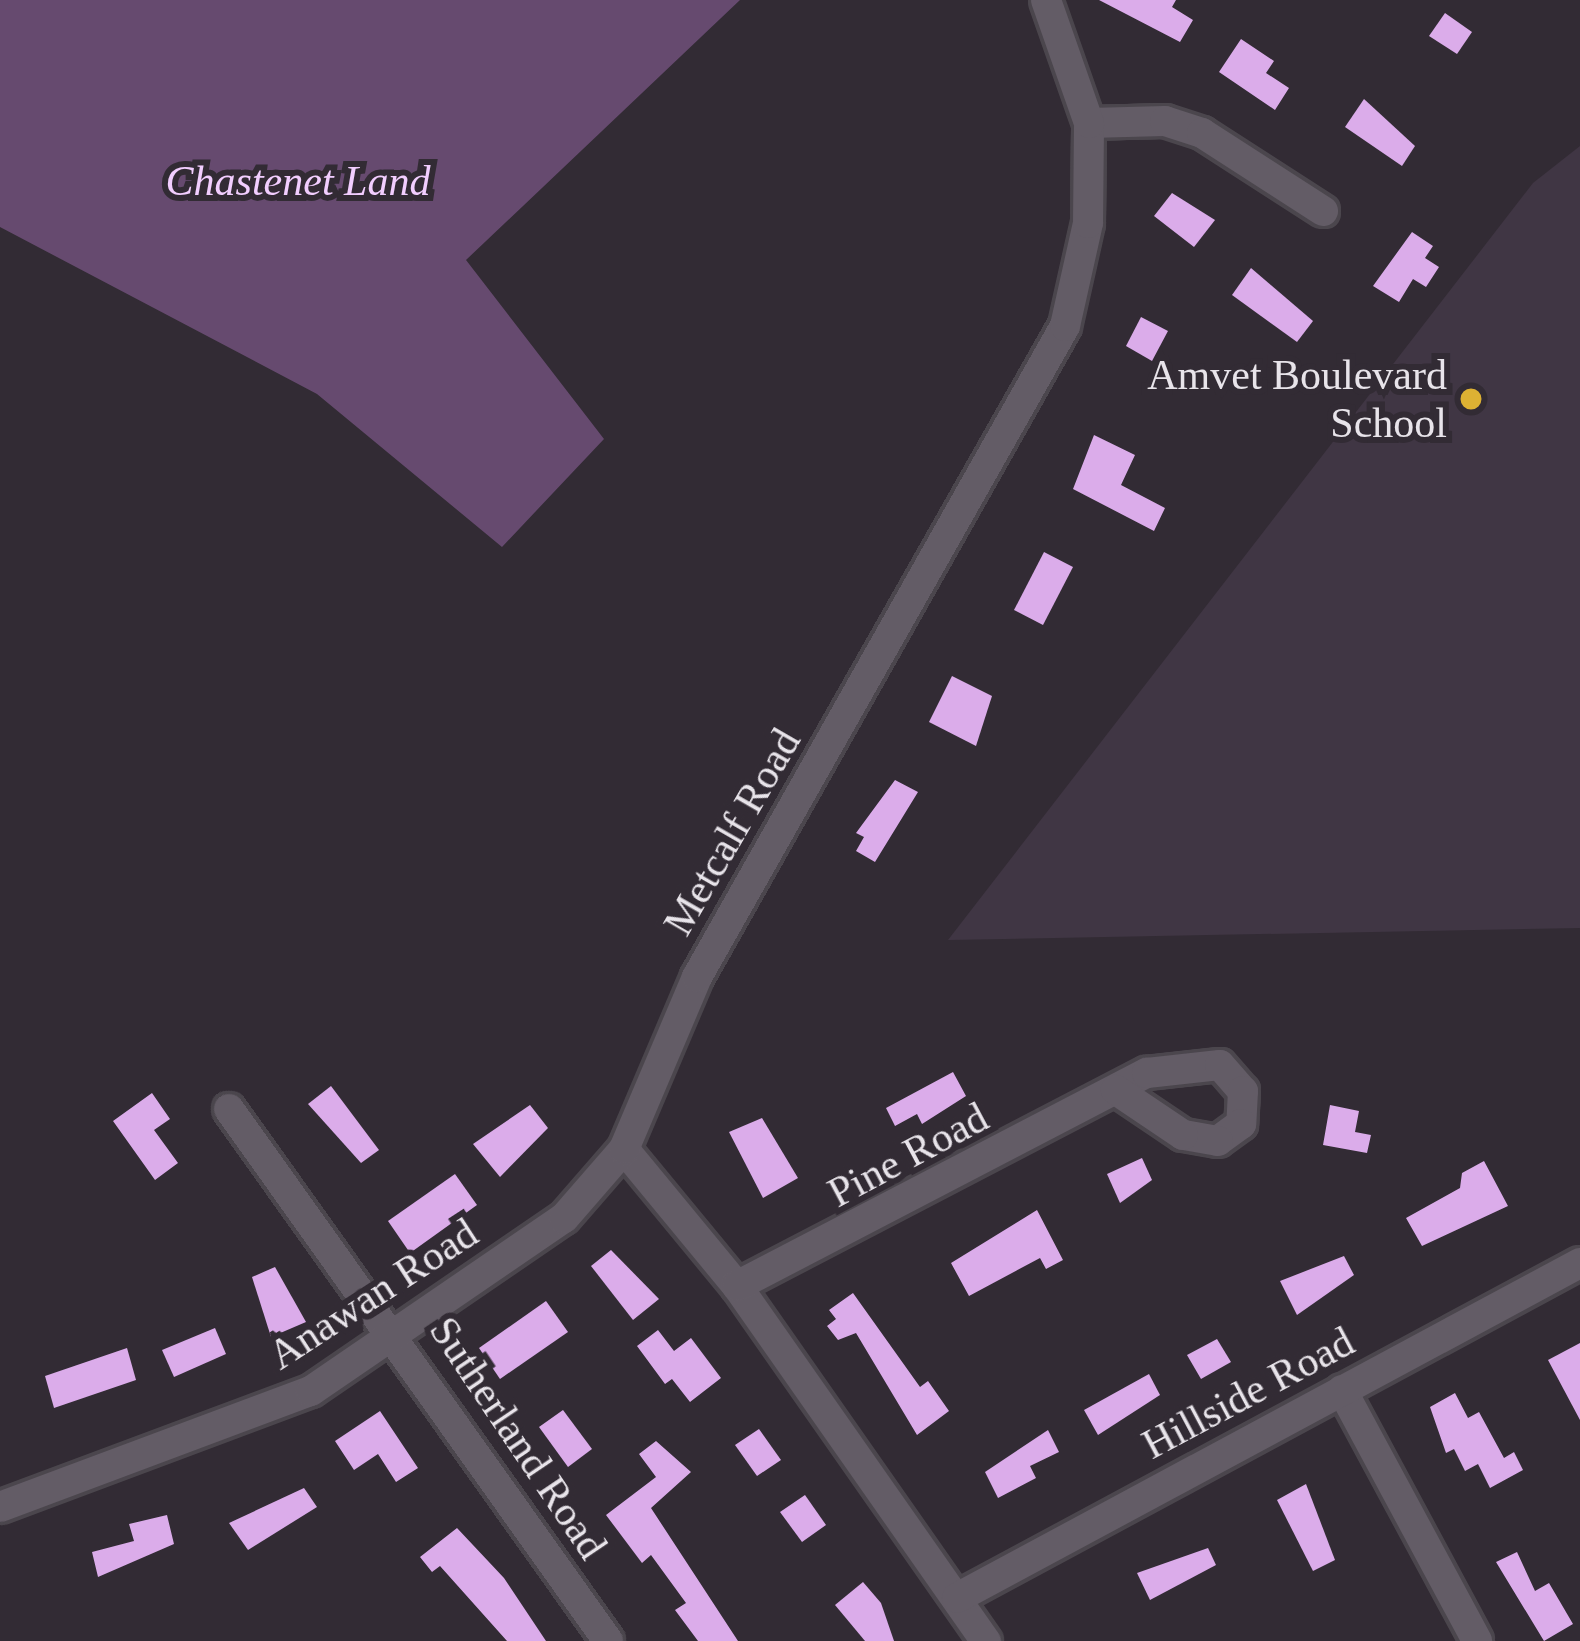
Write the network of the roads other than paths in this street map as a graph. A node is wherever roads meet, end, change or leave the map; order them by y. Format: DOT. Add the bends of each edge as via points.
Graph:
graph roads {
  1 [pos="1046,0"];
  2 [pos="1089,123"];
  3 [pos="1322,211"];
  4 [pos="1116,1090"];
  5 [pos="229,1109"];
  6 [pos="624,1149"];
  7 [pos="1580,1263"];
  8 [pos="737,1286"];
  9 [pos="400,1336"];
  10 [pos="1342,1390"];
  11 [pos="0,1507"];
  12 [pos="957,1598"];
  13 [pos="608,1641"];
  14 [pos="986,1641"];
  15 [pos="1477,1641"];
  1 -- 2 [label="street, Metcalf Road"];
  2 -- 3 [label="street" via="1165,121 1202,133"];
  2 -- 6 [label="street, Metcalf Road" via="1088,223 1065,326 697,976"];
  4 -- 8 [label="street, Pine Road"];
  5 -- 9 [label="street, Sutherland Road"];
  6 -- 8 [label="street"];
  6 -- 9 [label="street, Anawan Road" via="564,1218"];
  7 -- 10 [label="street, Hillside Road"];
  8 -- 12 [label="street"];
  9 -- 11 [label="street, Anawan Road" via="265,1412"];
  9 -- 13 [label="street, Sutherland Road"];
  10 -- 12 [label="street, Hillside Road"];
  10 -- 15 [label="street"];
  12 -- 14 [label="street"];
}
